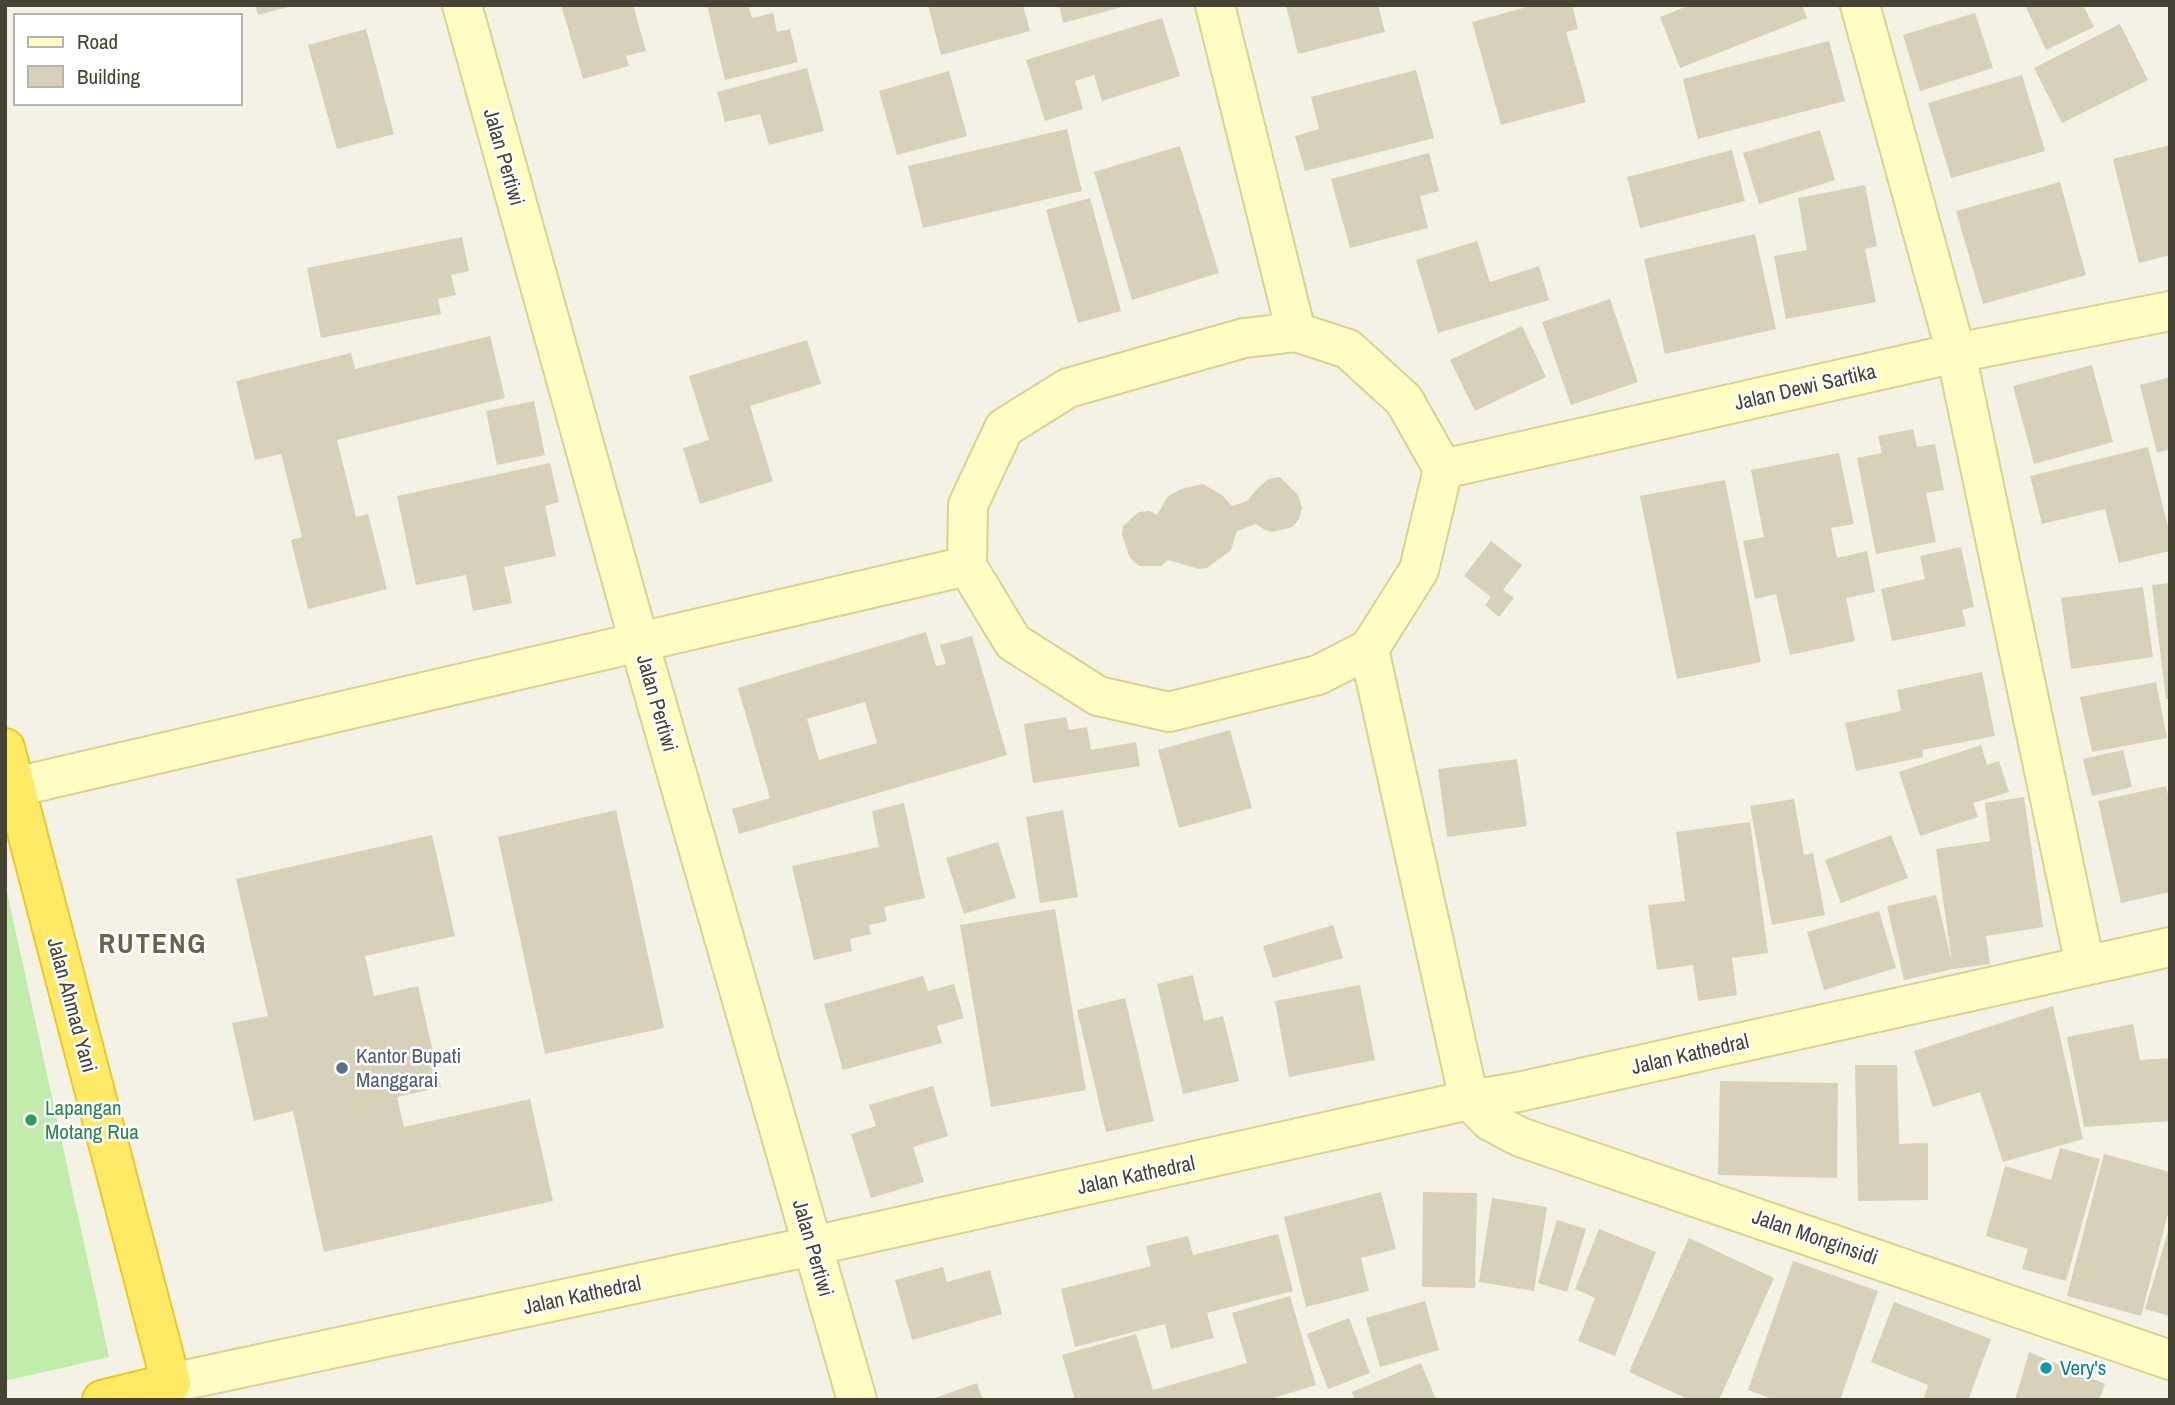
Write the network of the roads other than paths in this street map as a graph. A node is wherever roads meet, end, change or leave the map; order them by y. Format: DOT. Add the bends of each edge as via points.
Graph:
graph roads {
  1 [pos="462,5"];
  2 [pos="1215,5"];
  3 [pos="1860,5"];
  4 [pos="2170,311"];
  5 [pos="1296,332"];
  6 [pos="1956,353"];
  7 [pos="1443,469"];
  8 [pos="967,566"];
  9 [pos="639,642"];
  10 [pos="1370,649"];
  11 [pos="5,748"];
  12 [pos="10,788"];
  13 [pos="2170,947"];
  14 [pos="2085,965"];
  15 [pos="1469,1100"];
  16 [pos="812,1246"];
  17 [pos="2170,1360"];
  18 [pos="171,1383"];
  19 [pos="102,1400"];
  20 [pos="857,1400"];
  1 -- 9 [label="street, Jalan Pertiwi"];
  2 -- 5 [label="street"];
  3 -- 6 [label="street"];
  4 -- 6 [label="street, Jalan Dewi Sartika"];
  5 -- 7 [label="street" via="1348,349 1404,400"];
  5 -- 8 [label="street" via="1244,338 1068,388 1004,428 968,505"];
  6 -- 7 [label="street, Jalan Dewi Sartika"];
  6 -- 14 [label="street"];
  7 -- 10 [label="street" via="1419,570"];
  8 -- 9 [label="street"];
  8 -- 10 [label="street" via="1013,642 1098,696 1169,712 1318,675"];
  9 -- 12 [label="street"];
  9 -- 16 [label="street, Jalan Pertiwi"];
  10 -- 15 [label="street"];
  11 -- 12 [label="highway, Jalan Ahmad Yani"];
  12 -- 18 [label="highway, Jalan Ahmad Yani"];
  13 -- 14 [label="street, Jalan Kathedral"];
  14 -- 15 [label="street, Jalan Kathedral"];
  15 -- 16 [label="street, Jalan Kathedral"];
  15 -- 17 [label="street, Jalan Monginsidi" via="1490,1121 1520,1137"];
  16 -- 18 [label="street, Jalan Kathedral"];
  16 -- 20 [label="street, Jalan Pertiwi"];
  18 -- 19 [label="highway, Jalan Kathedral"];
}
